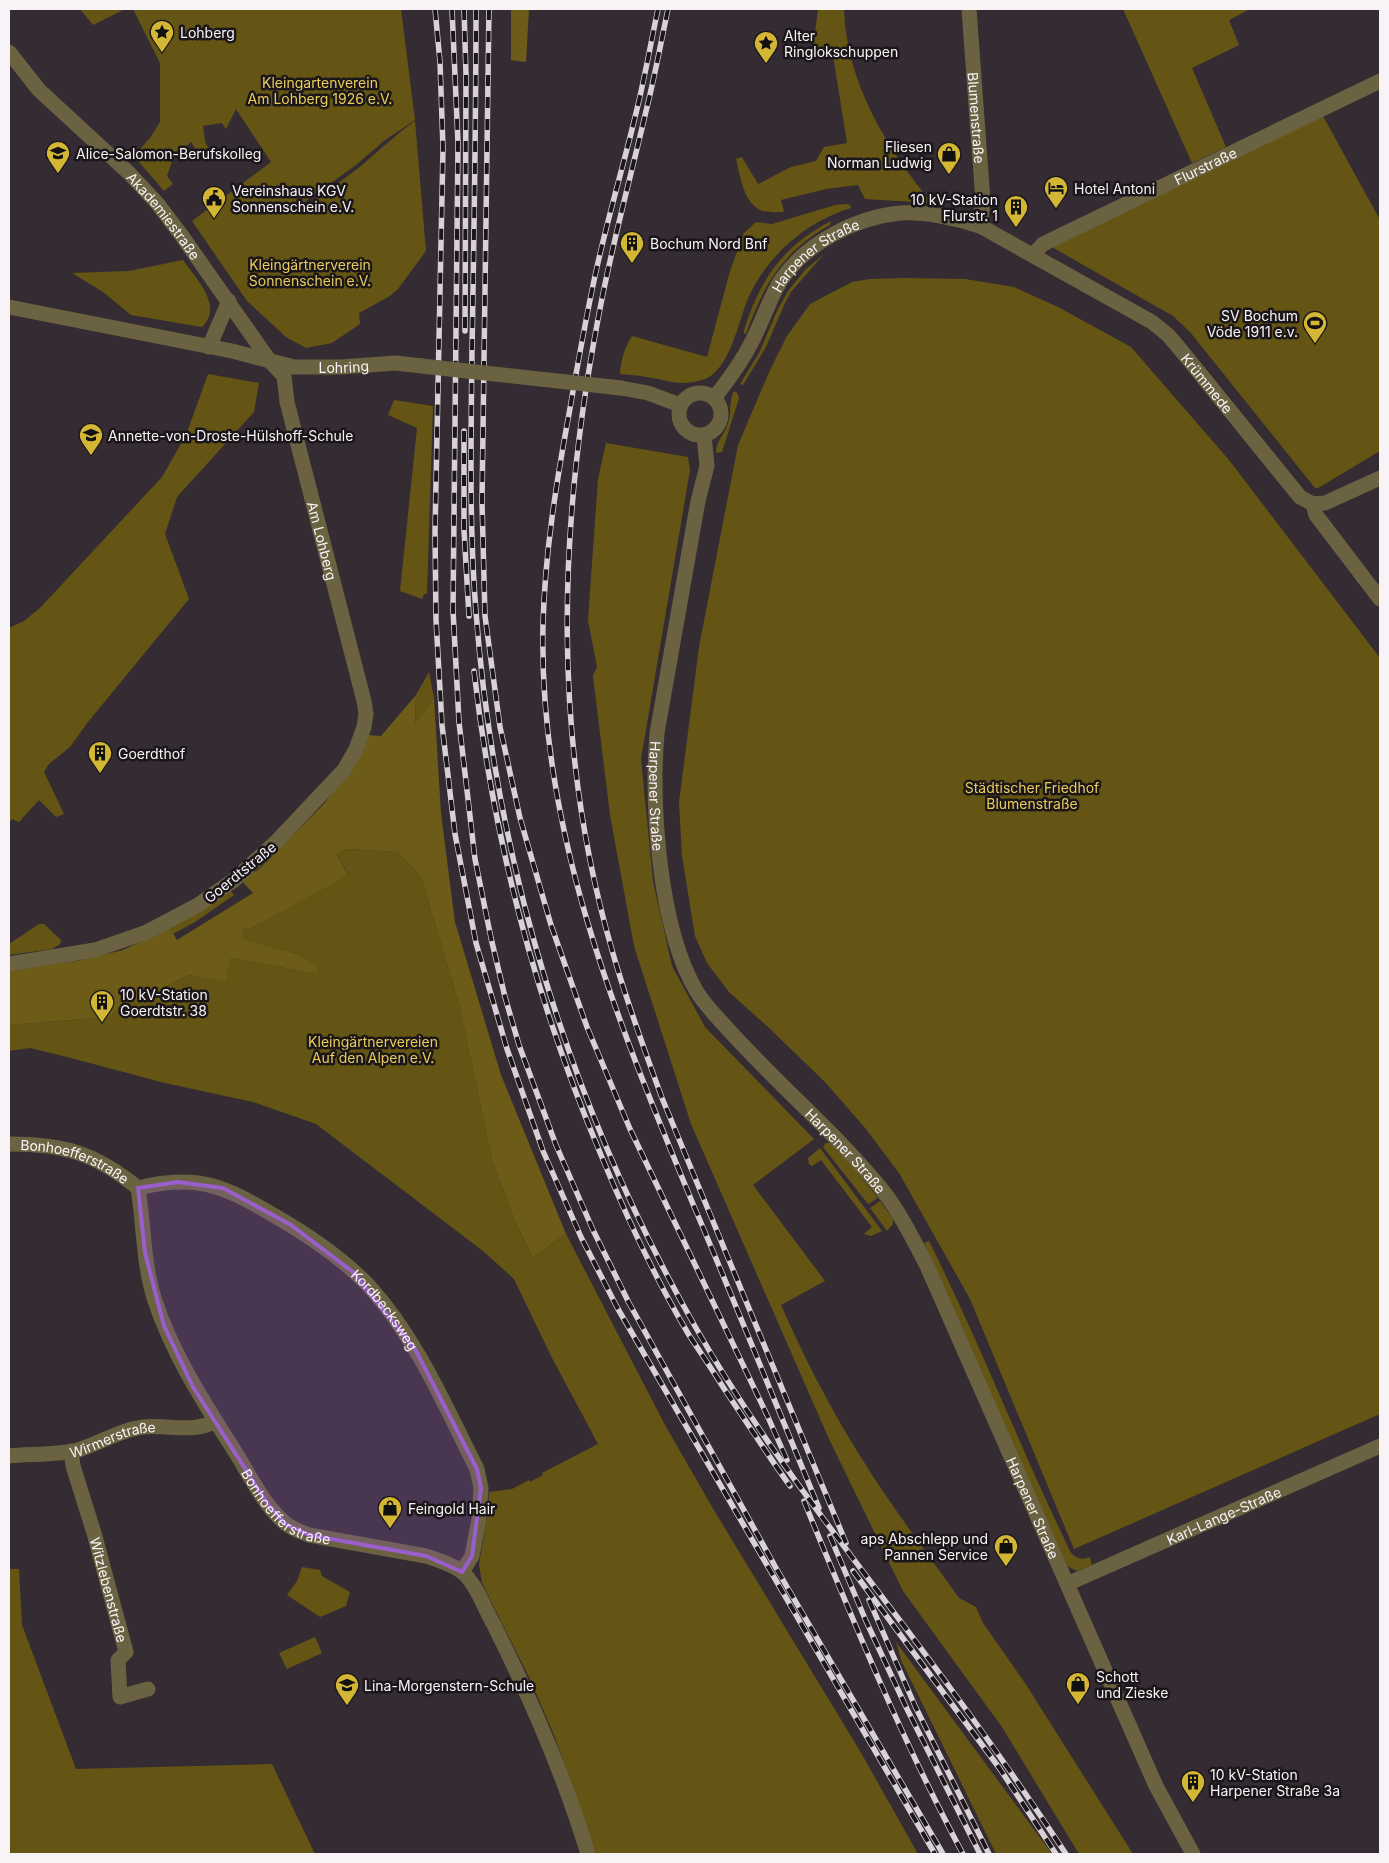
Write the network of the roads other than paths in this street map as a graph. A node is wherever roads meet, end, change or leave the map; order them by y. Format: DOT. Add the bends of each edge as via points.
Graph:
graph roads {
  1 [pos="969,9"];
  2 [pos="9,52"];
  3 [pos="1380,81"];
  4 [pos="980,226"];
  5 [pos="1033,255"];
  6 [pos="229,301"];
  7 [pos="9,307"];
  8 [pos="209,347"];
  9 [pos="269,360"];
  10 [pos="714,398"];
  11 [pos="680,405"];
  12 [pos="704,435"];
  13 [pos="1380,478"];
  14 [pos="1313,504"];
  15 [pos="1380,599"];
  16 [pos="364,727"];
  17 [pos="9,964"];
  18 [pos="9,1144"];
  19 [pos="138,1188"];
  20 [pos="215,1421"];
  21 [pos="1380,1446"];
  22 [pos="71,1451"];
  23 [pos="9,1456"];
  24 [pos="462,1572"];
  25 [pos="1067,1584"];
  26 [pos="148,1689"];
  27 [pos="588,1854"];
  28 [pos="1193,1854"];
  1 -- 4 [label="street, Blumenstraße" via="983,201"];
  2 -- 6 [label="street, Akademiestraße" via="39,90 130,173"];
  3 -- 5 [label="street, Flurstraße" via="1043,244"];
  4 -- 5 [label="street, Krümmede"];
  4 -- 10 [label="street, Harpener Straße" via="904,213 882,216 840,232 812,248 792,266 774,291 741,362"];
  5 -- 14 [label="street, Krümmede" via="1152,322 1168,335 1300,497"];
  6 -- 8 [label="street"];
  6 -- 9 [label="street, Akademiestraße"];
  7 -- 8 [label="street, Lohring"];
  8 -- 9 [label="street, Lohring"];
  9 -- 11 [label="street, Lohring, bridge" via="294,367 395,363 621,388 648,393"];
  9 -- 16 [label="street, Am Lohberg" via="284,376 287,402 364,701"];
  10 -- 11 [label="street" via="698,392 688,396"];
  10 -- 12 [label="street" via="722,412 720,423 713,432"];
  11 -- 12 [label="street" via="683,427 691,434"];
  12 -- 25 [label="street, Harpener Straße" via="707,466 657,733 654,768 660,850 678,947 690,978 708,1007 866,1171 904,1224 927,1266"];
  13 -- 14 [label="street" via="1333,500"];
  14 -- 15 [label="street, Krümmede" via="1316,515"];
  16 -- 17 [label="street, Goerdtstraße" via="344,770 278,841 234,880 198,905 147,932 95,950"];
  18 -- 19 [label="street, Bonhoefferstraße" via="80,1153 106,1164"];
  19 -- 20 [label="street, Bonhoefferstraße" via="154,1299 193,1387"];
  19 -- 24 [label="street, Kordbecksweg" via="195,1182 223,1188 316,1242 369,1286 416,1350 477,1469 481,1488 479,1519 472,1556"];
  20 -- 22 [label="street, Wirmerstraße" via="192,1428 144,1427"];
  20 -- 24 [label="street, Bonhoefferstraße" via="267,1503 292,1529 322,1538 426,1556"];
  21 -- 25 [label="street, Karl-Lange-Straße"];
  22 -- 23 [label="street, Wirmerstraße"];
  22 -- 26 [label="street, Witzlebenstraße" via="72,1466 126,1652 118,1660 120,1697"];
  24 -- 27 [label="street, Bonhoefferstraße" via="511,1659"];
  25 -- 28 [label="street, Harpener Straße" via="1156,1786"];
}
